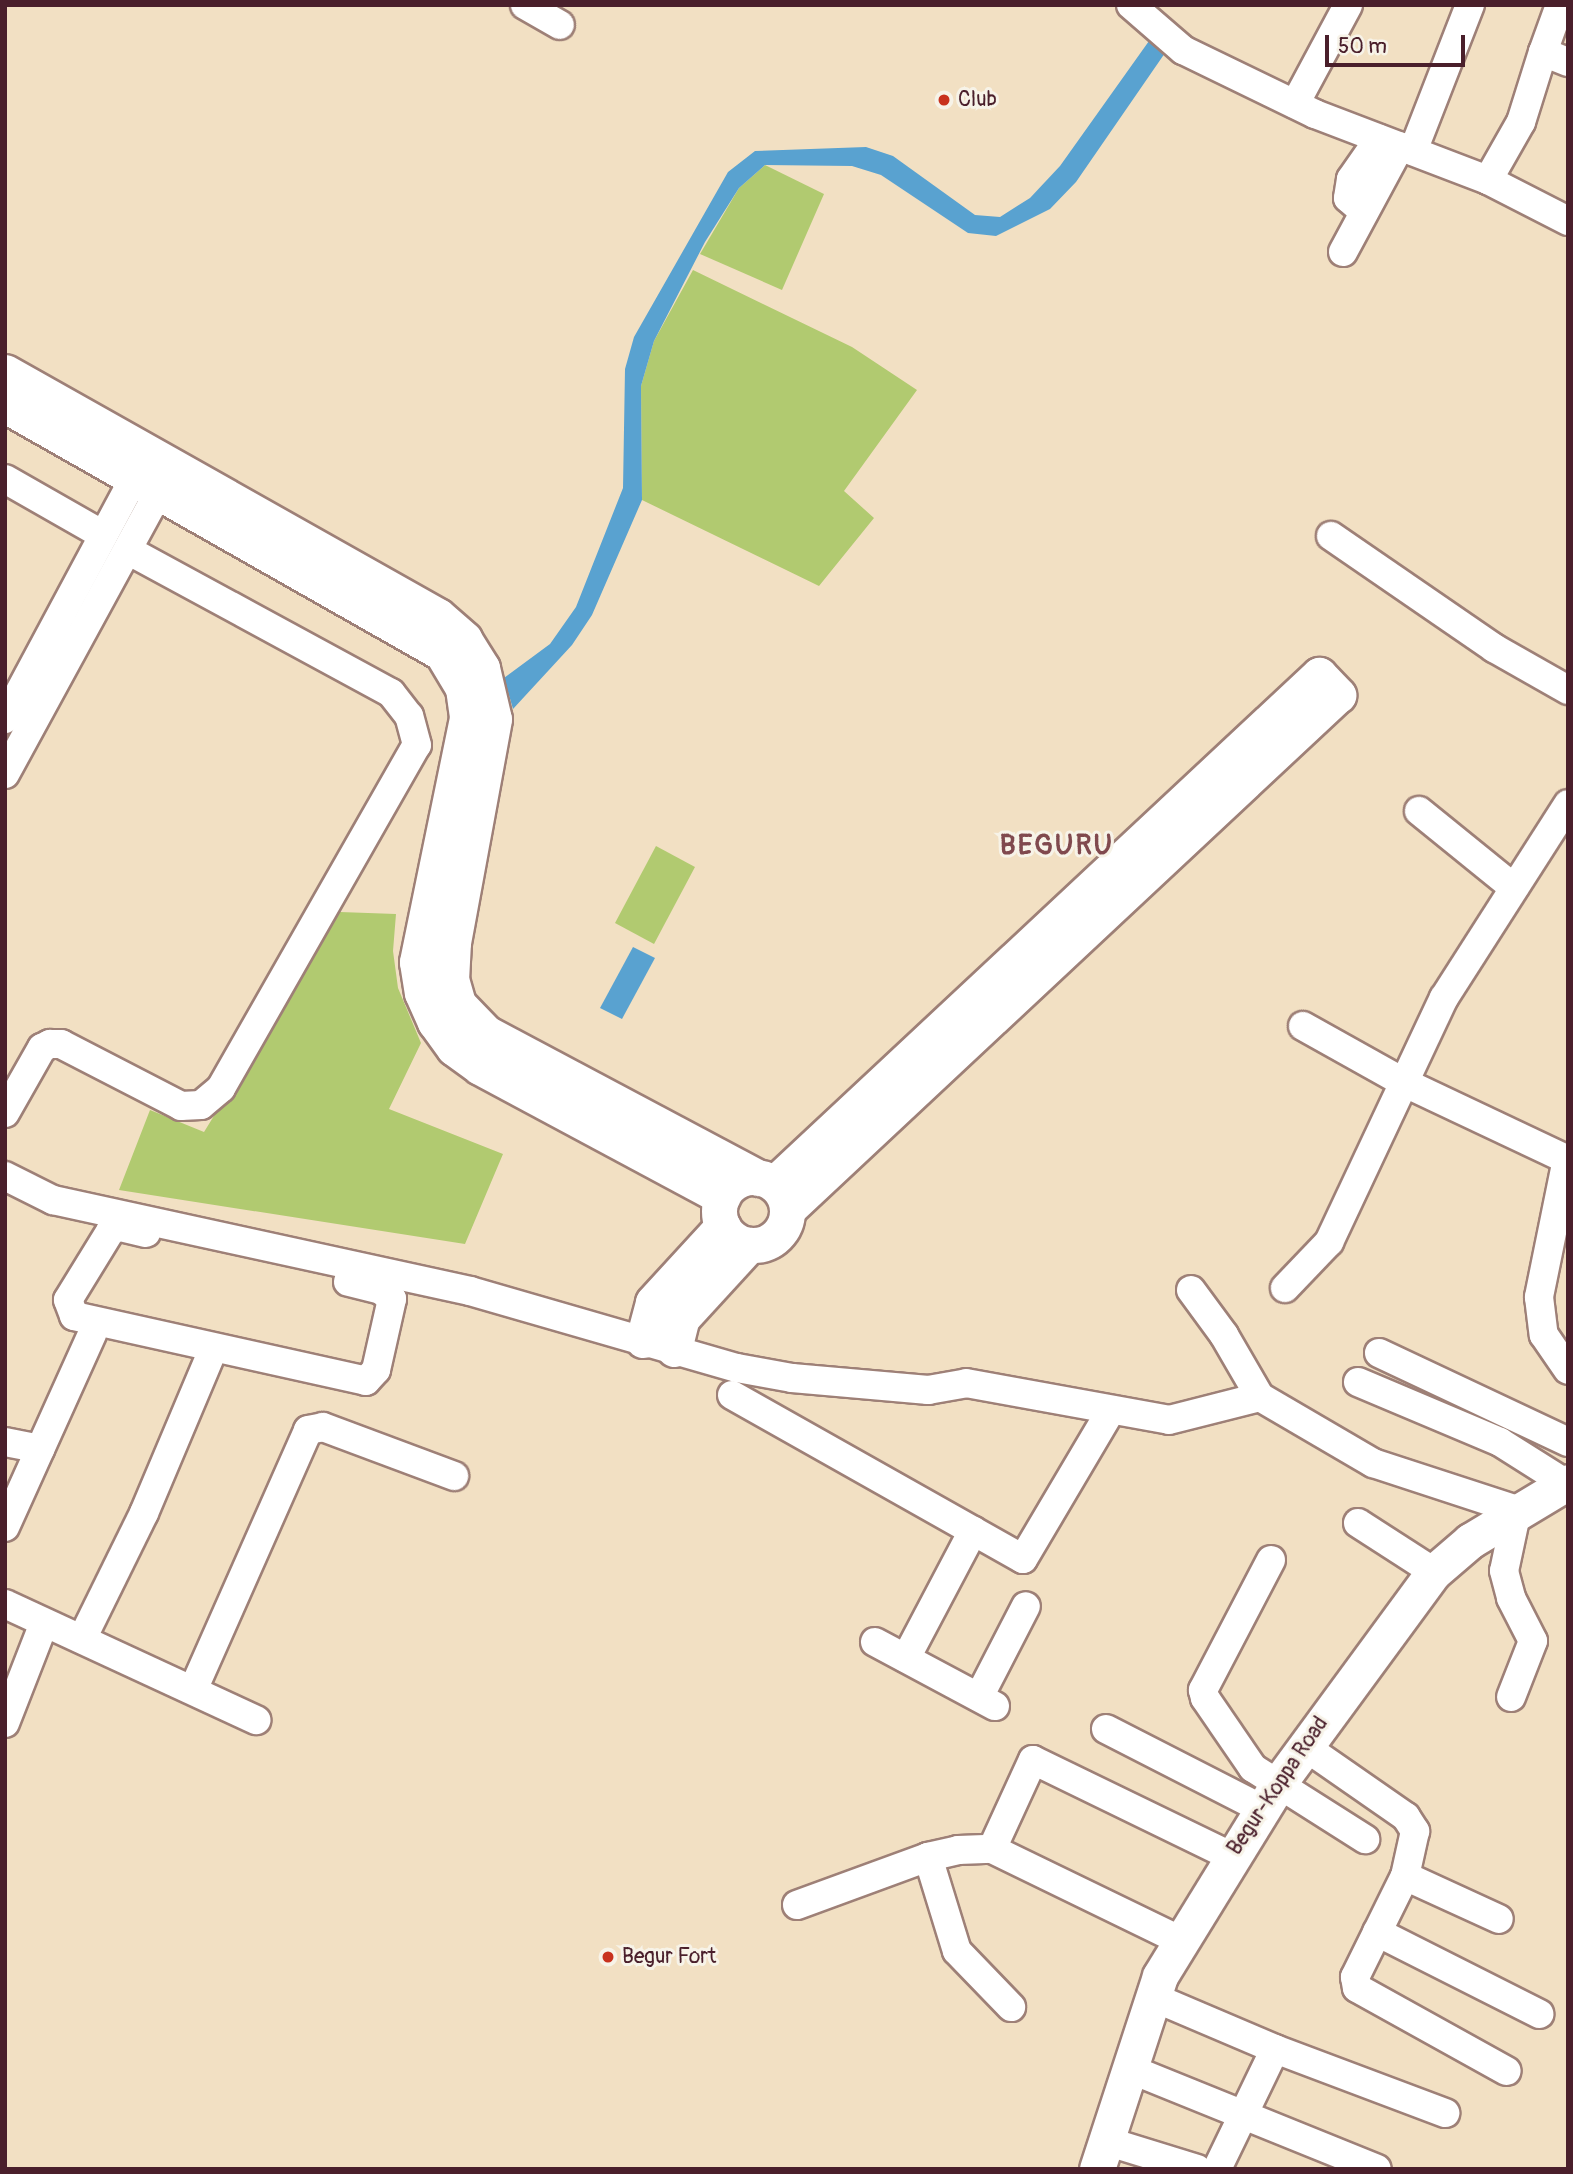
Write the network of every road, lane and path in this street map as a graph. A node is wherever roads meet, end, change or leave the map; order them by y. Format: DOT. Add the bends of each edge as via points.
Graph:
graph roads {
  1 [pos="525,5"];
  2 [pos="1131,5"];
  3 [pos="1348,5"];
  4 [pos="1469,5"];
  5 [pos="1560,5"];
  6 [pos="560,25"];
  7 [pos="1556,57"];
  8 [pos="1295,104"];
  9 [pos="1397,145"];
  10 [pos="1488,180"];
  11 [pos="1568,221"];
  12 [pos="1343,253"];
  13 [pos="5,372"];
  14 [pos="5,405"];
  15 [pos="5,480"];
  16 [pos="147,485"];
  17 [pos="103,535"];
  18 [pos="1331,536"];
  19 [pos="277,543"];
  20 [pos="128,550"];
  21 [pos="73,619"];
  22 [pos="1568,690"];
  23 [pos="5,719"];
  24 [pos="5,774"];
  25 [pos="1568,804"];
  26 [pos="1419,811"];
  27 [pos="1514,888"];
  28 [pos="436,941"];
  29 [pos="1303,1026"];
  30 [pos="1403,1082"];
  31 [pos="5,1113"];
  32 [pos="1568,1160"];
  33 [pos="5,1176"];
  34 [pos="773,1191"];
  35 [pos="732,1223"];
  36 [pos="269,1254"];
  37 [pos="1285,1287"];
  38 [pos="1191,1290"];
  39 [pos="92,1334"];
  40 [pos="659,1344"];
  41 [pos="1380,1353"];
  42 [pos="209,1359"];
  43 [pos="1568,1370"];
  44 [pos="1358,1382"];
  45 [pos="732,1395"];
  46 [pos="1260,1397"];
  47 [pos="1111,1410"];
  48 [pos="1568,1441"];
  49 [pos="5,1442"];
  50 [pos="40,1449"];
  51 [pos="454,1476"];
  52 [pos="1566,1482"];
  53 [pos="1517,1510"];
  54 [pos="1358,1523"];
  55 [pos="5,1527"];
  56 [pos="973,1531"];
  57 [pos="1271,1560"];
  58 [pos="1434,1572"];
  59 [pos="5,1604"];
  60 [pos="1026,1606"];
  61 [pos="44,1623"];
  62 [pos="82,1639"];
  63 [pos="875,1642"];
  64 [pos="906,1658"];
  65 [pos="193,1690"];
  66 [pos="1511,1697"];
  67 [pos="256,1720"];
  68 [pos="5,1723"];
  69 [pos="1106,1729"];
  70 [pos="1304,1746"];
  71 [pos="1270,1797"];
  72 [pos="1365,1839"];
  73 [pos="992,1849"];
  74 [pos="1231,1856"];
  75 [pos="928,1857"];
  76 [pos="1405,1876"];
  77 [pos="797,1905"];
  78 [pos="1499,1919"];
  79 [pos="1377,1932"];
  80 [pos="1179,1940"];
  81 [pos="1153,1997"];
  82 [pos="1012,2007"];
  83 [pos="1539,2014"];
  84 [pos="1275,2049"];
  85 [pos="1130,2069"];
  86 [pos="1507,2071"];
  87 [pos="1244,2112"];
  88 [pos="1445,2113"];
  89 [pos="1102,2155"];
  90 [pos="1197,2169"];
  91 [pos="1217,2169"];
  92 [pos="1377,2169"];
  1 -- 6 [label="street"];
  2 -- 8 [label="street" via="1183,50"];
  3 -- 8 [label="street"];
  4 -- 9 [label="street"];
  5 -- 7 [label="street"];
  7 -- 10 [label="street"];
  8 -- 9 [label="street"];
  9 -- 10 [label="street"];
  9 -- 12 [label="street" via="1351,179 1348,198 1364,212"];
  10 -- 11 [label="street"];
  13 -- 19 [label="main road"];
  14 -- 16 [label="main road"];
  15 -- 17 [label="street"];
  16 -- 17 [label="street"];
  16 -- 19 [label="main road"];
  16 -- 20 [label="street"];
  17 -- 21 [label="street"];
  18 -- 22 [label="street" via="1494,648"];
  19 -- 28 [label="main road" via="432,644 451,664 463,688 466,733"];
  20 -- 21 [label="street"];
  20 -- 31 [label="street" via="391,693 410,716 417,745 221,1088 201,1105 181,1106 61,1044 50,1044 42,1048"];
  21 -- 23 [label="street"];
  21 -- 24 [label="street"];
  25 -- 27 [label="street"];
  26 -- 27 [label="street"];
  27 -- 30 [label="street" via="1444,998"];
  28 -- 34 [label="main road" via="454,992 475,1025"];
  28 -- 35 [label="main road" via="417,962 427,1008 444,1035 467,1058"];
  29 -- 30 [label="street"];
  30 -- 32 [label="street"];
  30 -- 37 [label="street" via="1329,1242"];
  32 -- 43 [label="street" via="1539,1297 1544,1335"];
  33 -- 36 [label="street" via="53,1200"];
  34 -- 34 [label="main road" via="1319,675 1338,695"];
  34 -- 35 [label="main road" via="737,1182"];
  34 -- 35 [label="main road" via="777,1236"];
  35 -- 40 [label="main road" via="653,1302"];
  36 -- 36 [label="street" via="381,1290 392,1298 376,1370 366,1381 74,1316 69,1309 68,1300 111,1230 119,1227"];
  36 -- 40 [label="street" via="504,1299"];
  38 -- 46 [label="street"];
  39 -- 50 [label="street"];
  40 -- 47 [label="street" via="792,1378 915,1390 966,1383 1068,1398"];
  41 -- 48 [label="street"];
  42 -- 62 [label="street" via="144,1513"];
  44 -- 52 [label="street" via="1500,1442"];
  45 -- 56 [label="street"];
  46 -- 47 [label="street" via="1169,1420"];
  46 -- 53 [label="street" via="1373,1463"];
  47 -- 56 [label="street" via="1023,1559"];
  49 -- 50 [label="street"];
  50 -- 55 [label="street"];
  51 -- 65 [label="street" via="323,1427 308,1430"];
  52 -- 53 [label="main road, Begur-Koppa Road"];
  53 -- 58 [label="main road, Begur-Koppa Road"];
  53 -- 66 [label="street" via="1504,1571 1511,1598 1533,1642"];
  54 -- 58 [label="street"];
  56 -- 64 [label="street"];
  57 -- 71 [label="street" via="1203,1690 1219,1724"];
  58 -- 70 [label="main road, Begur-Koppa Road"];
  59 -- 61 [label="street"];
  60 -- 64 [label="street" via="987,1702"];
  61 -- 62 [label="street"];
  61 -- 68 [label="street"];
  62 -- 65 [label="street"];
  63 -- 64 [label="street"];
  65 -- 67 [label="street"];
  69 -- 71 [label="street"];
  70 -- 71 [label="main road, Begur-Koppa Road"];
  70 -- 76 [label="street" via="1412,1823 1415,1840"];
  71 -- 72 [label="street"];
  71 -- 74 [label="main road, Begur-Koppa Road"];
  73 -- 74 [label="street" via="1033,1760"];
  73 -- 75 [label="street"];
  73 -- 80 [label="street"];
  74 -- 80 [label="main road, Begur-Koppa Road"];
  75 -- 77 [label="street"];
  75 -- 82 [label="street" via="957,1951"];
  76 -- 78 [label="street"];
  76 -- 79 [label="street"];
  79 -- 83 [label="street"];
  79 -- 86 [label="street" via="1355,1977 1357,1988"];
  80 -- 81 [label="main road, Begur-Koppa Road"];
  81 -- 84 [label="street"];
  81 -- 85 [label="main road, Begur-Koppa Road"];
  84 -- 87 [label="street"];
  84 -- 88 [label="street"];
  85 -- 87 [label="street"];
  85 -- 89 [label="main road, Begur-Koppa Road"];
  87 -- 91 [label="street"];
  87 -- 92 [label="street"];
  89 -- 90 [label="street"];
}
